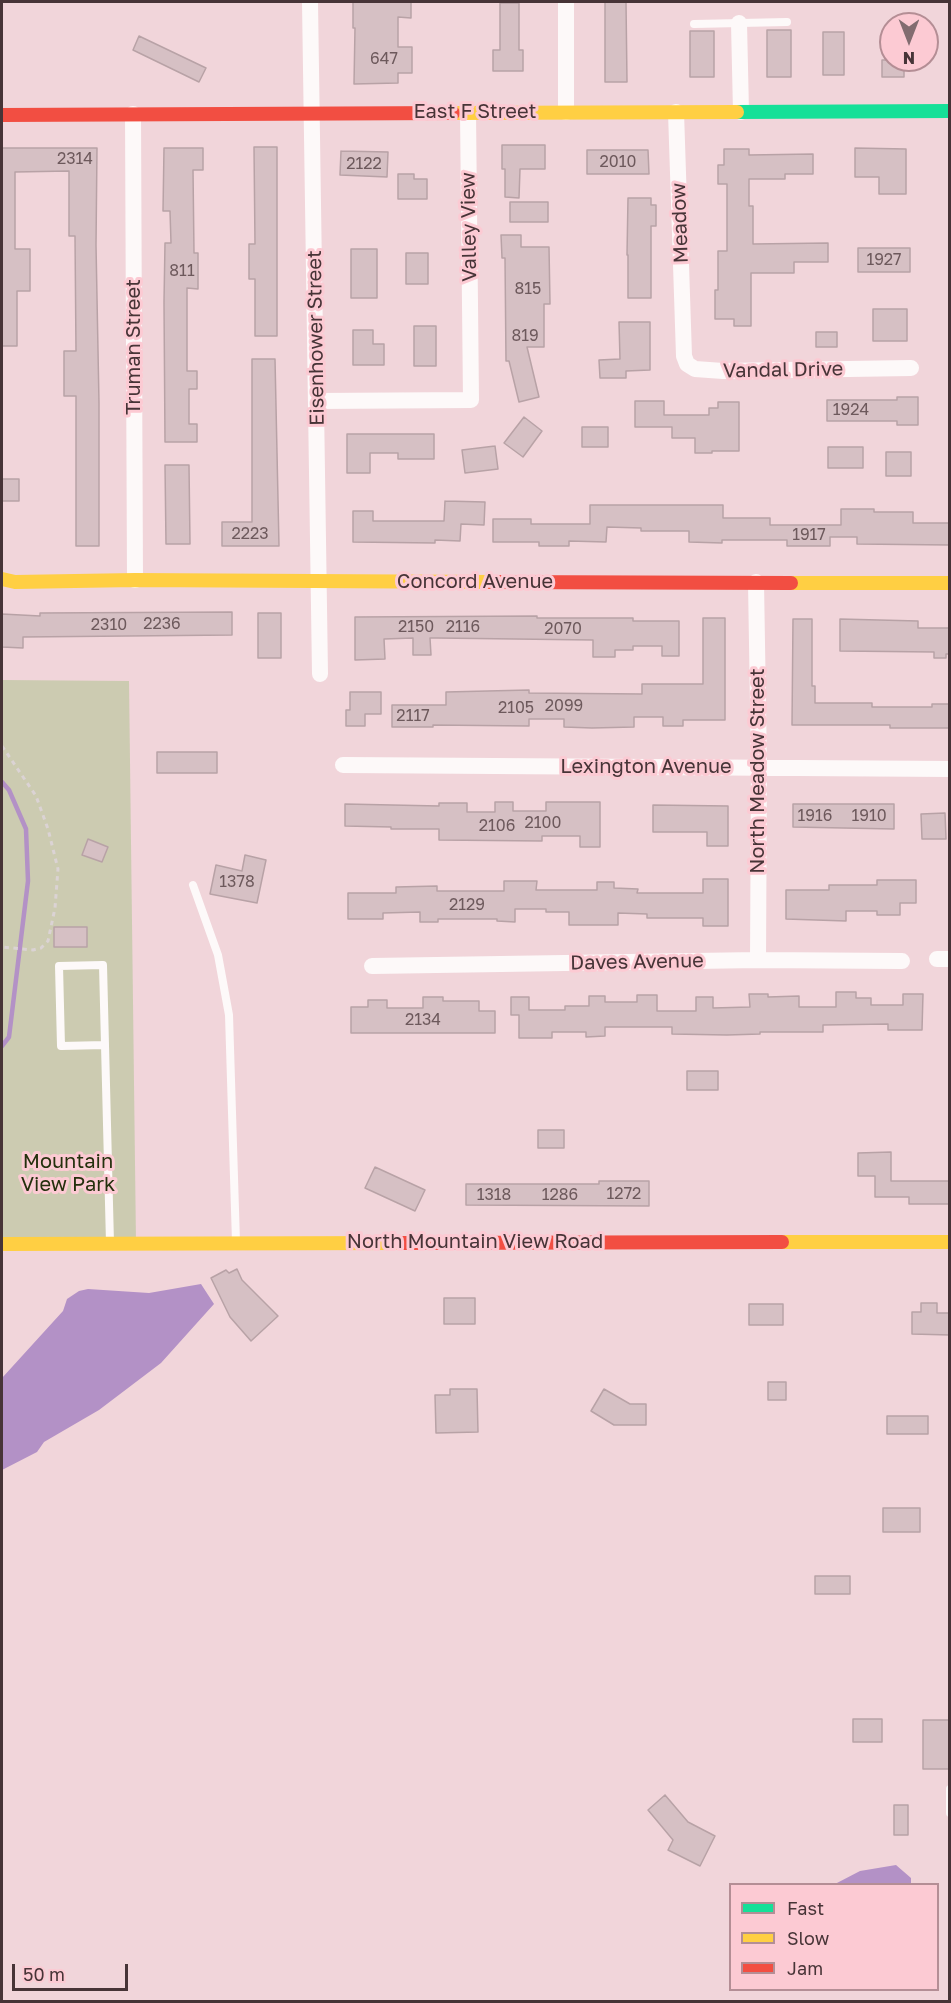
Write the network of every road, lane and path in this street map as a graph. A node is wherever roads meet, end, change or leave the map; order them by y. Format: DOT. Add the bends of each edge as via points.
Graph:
graph roads {
  1 [pos="310,2"];
  2 [pos="566,2"];
  3 [pos="787,22"];
  4 [pos="739,23"];
  5 [pos="694,24"];
  6 [pos="950,111"];
  7 [pos="468,112"];
  8 [pos="566,112"];
  9 [pos="676,112"];
  10 [pos="741,112"];
  11 [pos="312,113"];
  12 [pos="133,114"];
  13 [pos="2,115"];
  14 [pos="683,334"];
  15 [pos="911,368"];
  16 [pos="317,401"];
  17 [pos="2,579"];
  18 [pos="135,580"];
  19 [pos="320,582"];
  20 [pos="756,582"];
  21 [pos="950,583"];
  22 [pos="320,674"];
  23 [pos="2,746"];
  24 [pos="343,765"];
  25 [pos="759,766"];
  26 [pos="950,768"];
  27 [pos="193,885"];
  28 [pos="2,947"];
  29 [pos="758,960"];
  30 [pos="902,961"];
  31 [pos="372,966"];
  32 [pos="105,1045"];
  33 [pos="950,1242"];
  34 [pos="110,1243"];
  35 [pos="236,1243"];
  36 [pos="2,1244"];
  37 [pos="950,1789"];
  38 [pos="950,1813"];
  1 -- 11 [label="street, Eisenhower Street"];
  2 -- 8 [label="street"];
  3 -- 4 [label="lane"];
  4 -- 5 [label="lane"];
  4 -- 10 [label="street"];
  6 -- 10 [label="street, East F Street"];
  7 -- 8 [label="street, East F Street"];
  7 -- 11 [label="street, East F Street"];
  7 -- 16 [label="street, Valley View" via="471,400"];
  8 -- 9 [label="street, East F Street"];
  9 -- 10 [label="street, East F Street"];
  9 -- 14 [label="street, Meadow"];
  11 -- 12 [label="street, East F Street"];
  11 -- 16 [label="street, Eisenhower Street"];
  12 -- 13 [label="street, East F Street"];
  12 -- 18 [label="street, Truman Street"];
  14 -- 15 [label="street, Vandal Drive" via="684,356 695,369"];
  16 -- 19 [label="street, Eisenhower Street"];
  17 -- 18 [label="street, Concord Avenue"];
  18 -- 19 [label="street, Concord Avenue"];
  19 -- 20 [label="street, Concord Avenue"];
  19 -- 22 [label="street, Eisenhower Street"];
  20 -- 21 [label="street, Concord Avenue"];
  20 -- 25 [label="street, North Meadow Street"];
  23 -- 28 [label="path" via="36,796 58,869 48,942 30,950"];
  24 -- 25 [label="street, Lexington Avenue"];
  25 -- 26 [label="street, Lexington Avenue"];
  25 -- 29 [label="street, North Meadow Street"];
  27 -- 35 [label="lane" via="218,955 229,1016"];
  29 -- 30 [label="street, Daves Avenue"];
  29 -- 31 [label="street, Daves Avenue"];
  32 -- 32 [label="lane" via="104,965 59,966 61,1046"];
  32 -- 34 [label="lane"];
  33 -- 35 [label="street, North Mountain View Road"];
  34 -- 35 [label="street, North Mountain View Road"];
  34 -- 36 [label="street, North Mountain View Road"];
  37 -- 38 [label="lane"];
}
